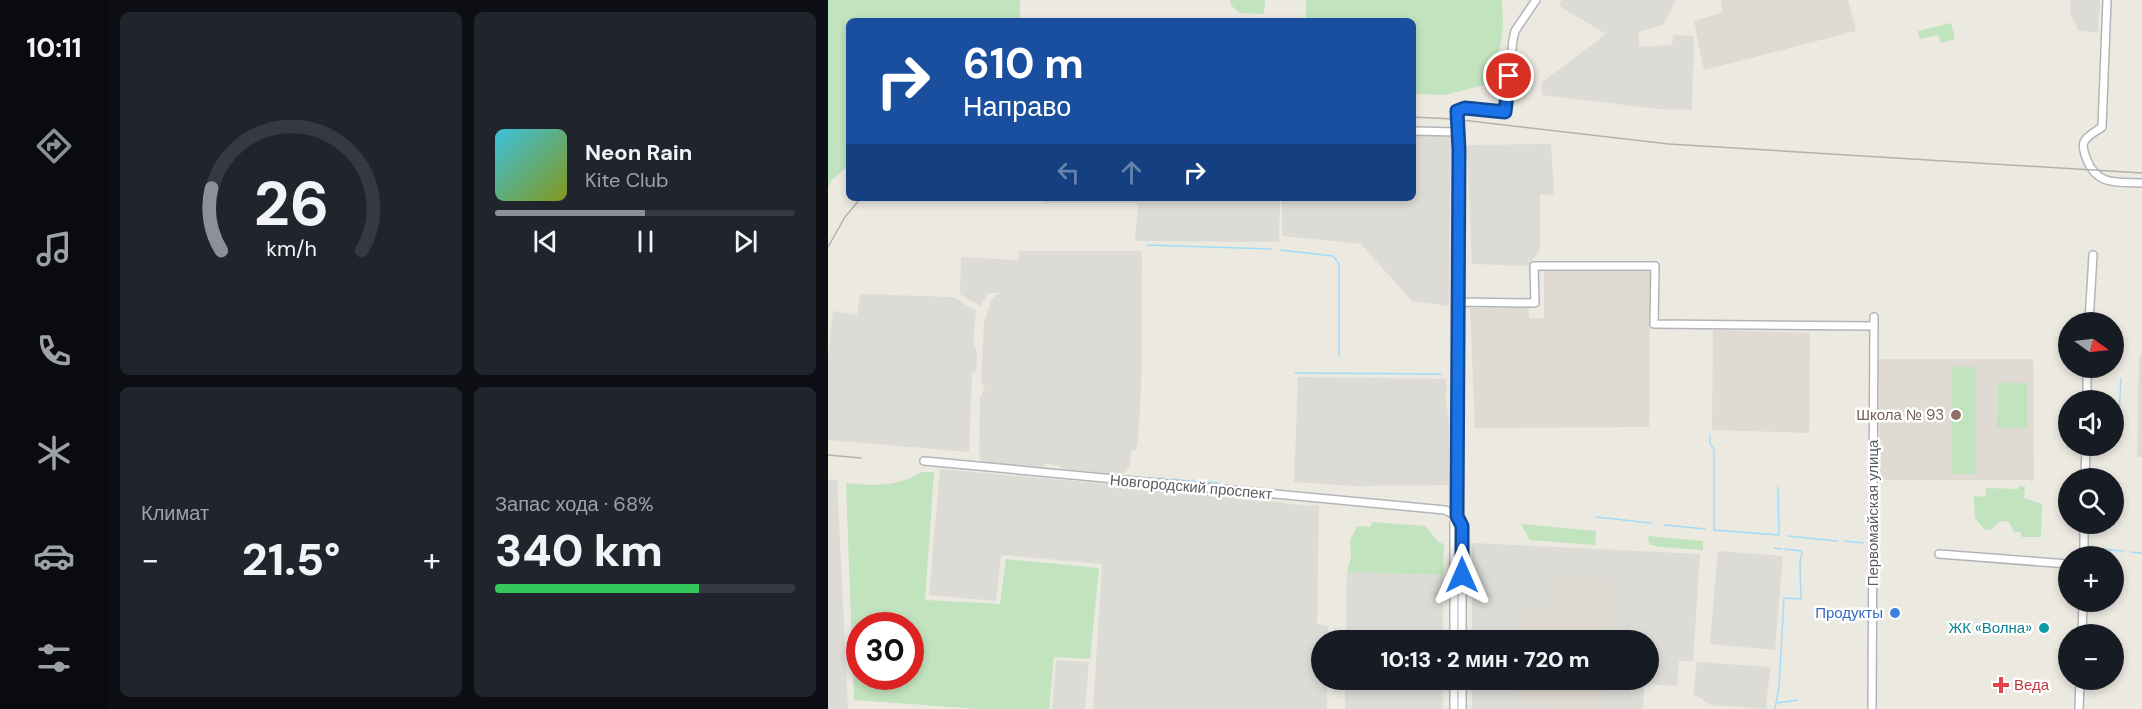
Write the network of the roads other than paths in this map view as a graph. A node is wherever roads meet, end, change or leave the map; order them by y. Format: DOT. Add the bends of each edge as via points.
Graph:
graph roads {
  1 [pos="1536,0"];
  2 [pos="2108,0"];
  3 [pos="1416,131"];
  4 [pos="1458,132"];
  5 [pos="2142,183"];
  6 [pos="2093,255"];
  7 [pos="1458,302"];
  8 [pos="2090,312"];
  9 [pos="1874,317"];
  10 [pos="1874,326"];
  11 [pos="924,461"];
  12 [pos="1457,516"];
  13 [pos="1939,554"];
  14 [pos="2058,563"];
  15 [pos="1454,630"];
  16 [pos="1462,630"];
  17 [pos="1454,690"];
  18 [pos="1462,690"];
  19 [pos="2080,690"];
  20 [pos="1454,709"];
  21 [pos="1462,709"];
  22 [pos="1872,709"];
  23 [pos="2079,709"];
  1 -- 4 [label="street" via="1515,31 1505,112 1465,108 1457,111"];
  2 -- 5 [label="street" via="2102,127 2083,145 2097,176 2105,181"];
  3 -- 4 [label="street"];
  4 -- 7 [label="street"];
  6 -- 8 [label="street"];
  7 -- 10 [label="street" via="1534,303 1534,266 1656,266 1654,324"];
  7 -- 12 [label="street"];
  9 -- 10 [label="street, Первомайская улица"];
  10 -- 22 [label="street, Первомайская улица"];
  11 -- 12 [label="street, Новгородский проспект" via="1446,510"];
  12 -- 15 [label="street"];
  12 -- 16 [label="street" via="1462,526"];
  13 -- 14 [label="street"];
  17 -- 20 [label="street"];
  18 -- 21 [label="street"];
  19 -- 23 [label="street"];
}
